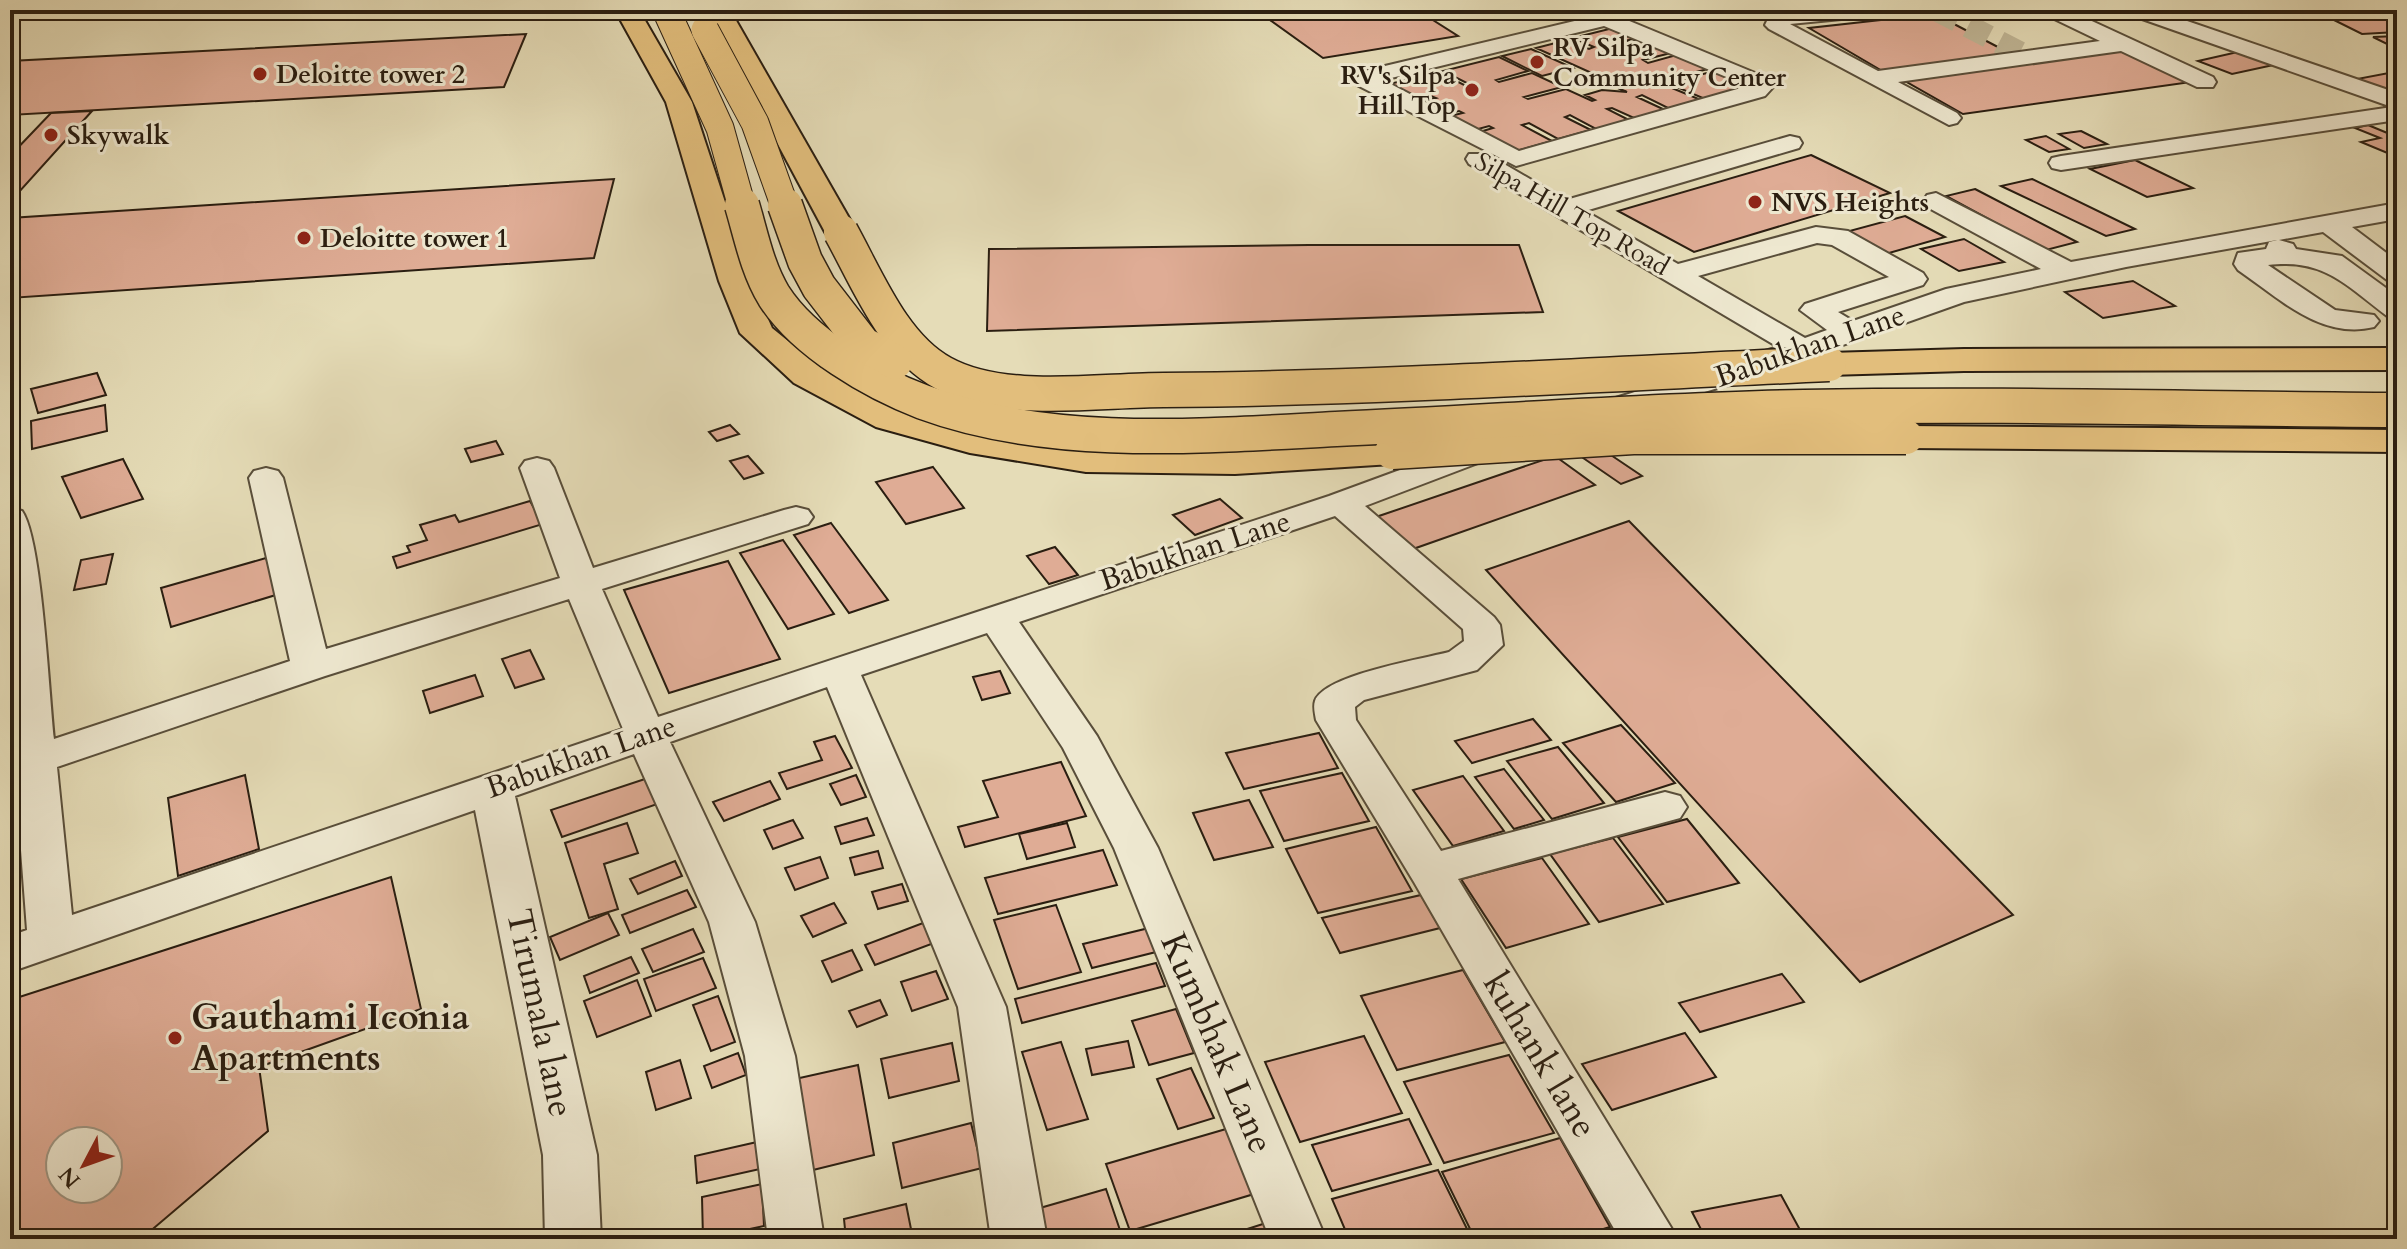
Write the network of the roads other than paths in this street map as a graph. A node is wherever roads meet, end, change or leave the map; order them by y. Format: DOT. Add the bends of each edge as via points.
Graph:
graph roads {
  1 [pos="627,10"];
  2 [pos="666,10"];
  3 [pos="695,10"];
  4 [pos="718,10"];
  5 [pos="1872,10"];
  6 [pos="2051,10"];
  7 [pos="2135,10"];
  8 [pos="2123,44"];
  9 [pos="655,59"];
  10 [pos="745,60"];
  11 [pos="1875,78"];
  12 [pos="2205,82"];
  13 [pos="668,83"];
  14 [pos="1337,85"];
  15 [pos="1786,99"];
  16 [pos="2397,101"];
  17 [pos="2397,113"];
  18 [pos="1949,118"];
  19 [pos="1451,134"];
  20 [pos="1790,143"];
  21 [pos="1661,145"];
  22 [pos="1491,156"];
  23 [pos="2061,163"];
  24 [pos="1547,177"];
  25 [pos="1522,184"];
  26 [pos="1936,201"];
  27 [pos="1563,209"];
  28 [pos="2397,211"];
  29 [pos="2328,224"];
  30 [pos="2397,244"];
  31 [pos="2271,245"];
  32 [pos="2363,246"];
  33 [pos="1709,264"];
  34 [pos="2066,271"];
  35 [pos="1674,274"];
  36 [pos="2397,274"];
  37 [pos="2397,310"];
  38 [pos="2364,321"];
  39 [pos="1850,332"];
  40 [pos="1810,344"];
  41 [pos="2397,359"];
  42 [pos="2397,386"];
  43 [pos="2397,410"];
  44 [pos="2397,441"];
  45 [pos="537,468"];
  46 [pos="266,478"];
  47 [pos="1341,503"];
  48 [pos="796,517"];
  49 [pos="10,518"];
  50 [pos="581,584"];
  51 [pos="996,617"];
  52 [pos="311,667"];
  53 [pos="839,669"];
  54 [pos="646,735"];
  55 [pos="34,760"];
  56 [pos="492,788"];
  57 [pos="1665,807"];
  58 [pos="1430,870"];
  59 [pos="51,939"];
  60 [pos="10,954"];
  61 [pos="573,1239"];
  62 [pos="796,1239"];
  63 [pos="1019,1239"];
  64 [pos="1298,1239"];
  65 [pos="1650,1239"];
  1 -- 9 [label="main road"];
  2 -- 43 [label="main road, bridge" via="720,128 760,268 775,297 798,326 876,382 982,419 1094,435 1280,432 1804,407"];
  3 -- 42 [label="main road, bridge" via="755,123 819,287 863,344 953,390 1104,410 1919,384"];
  4 -- 10 [label="main road"];
  5 -- 11 [label="street" via="1786,18 1776,25"];
  6 -- 8 [label="street"];
  7 -- 16 [label="street"];
  8 -- 11 [label="street"];
  8 -- 12 [label="street"];
  9 -- 10 [label="main road"];
  9 -- 13 [label="main road"];
  10 -- 13 [label="main road"];
  10 -- 40 [label="main road, bridge" via="913,348 940,371 975,386 1206,390"];
  11 -- 18 [label="street"];
  13 -- 44 [label="main road, bridge" via="757,333 807,375 889,419 970,442 1086,460 1235,462 1633,437"];
  14 -- 19 [label="street, Silpa Hill Top Road"];
  15 -- 21 [label="street" via="1664,137"];
  17 -- 23 [label="street"];
  19 -- 22 [label="street, Silpa Hill Top Road"];
  19 -- 22 [label="street" via="1365,80 1604,20 1764,85 1520,159"];
  20 -- 27 [label="street"];
  22 -- 25 [label="street, Silpa Hill Top Road"];
  24 -- 25 [label="street"];
  25 -- 27 [label="street, Silpa Hill Top Road"];
  26 -- 34 [label="street"];
  27 -- 35 [label="street, Silpa Hill Top Road"];
  28 -- 29 [label="street, Babukhan Lane"];
  29 -- 31 [label="street, Babukhan Lane"];
  29 -- 32 [label="street"];
  30 -- 32 [label="street"];
  31 -- 34 [label="street, Babukhan Lane"];
  31 -- 37 [label="street" via="2332,262"];
  31 -- 38 [label="street" via="2248,264 2328,318"];
  32 -- 36 [label="street"];
  33 -- 35 [label="street"];
  33 -- 39 [label="street" via="1827,234 1912,277 1908,283 1815,310"];
  33 -- 40 [label="street"];
  34 -- 39 [label="street, Babukhan Lane" via="1956,295"];
  35 -- 40 [label="street, Silpa Hill Top Road"];
  39 -- 40 [label="street, Babukhan Lane"];
  40 -- 41 [label="main road" via="1964,360"];
  40 -- 47 [label="street, Babukhan Lane" via="1662,395 1538,429"];
  45 -- 50 [label="street"];
  46 -- 52 [label="street"];
  47 -- 51 [label="street, Babukhan Lane"];
  47 -- 58 [label="street, kuhank lane" via="1481,625 1484,645 1463,661 1350,691 1334,703 1336,720"];
  48 -- 50 [label="street"];
  49 -- 55 [label="street"];
  50 -- 52 [label="street"];
  50 -- 54 [label="street"];
  51 -- 53 [label="street, Babukhan Lane"];
  51 -- 64 [label="street, Kumbhak Lane" via="1082,746 1136,848"];
  52 -- 55 [label="street"];
  53 -- 54 [label="street, Babukhan Lane"];
  53 -- 63 [label="street" via="982,1007"];
  54 -- 56 [label="street, Babukhan Lane"];
  54 -- 62 [label="street" via="732,922 770,1056"];
  55 -- 59 [label="street"];
  56 -- 59 [label="street, Babukhan Lane"];
  56 -- 61 [label="street, Tirumala lane" via="570,1155"];
  57 -- 58 [label="street"];
  58 -- 65 [label="street, kuhank lane"];
  59 -- 60 [label="street, Babukhan Lane"];
}
